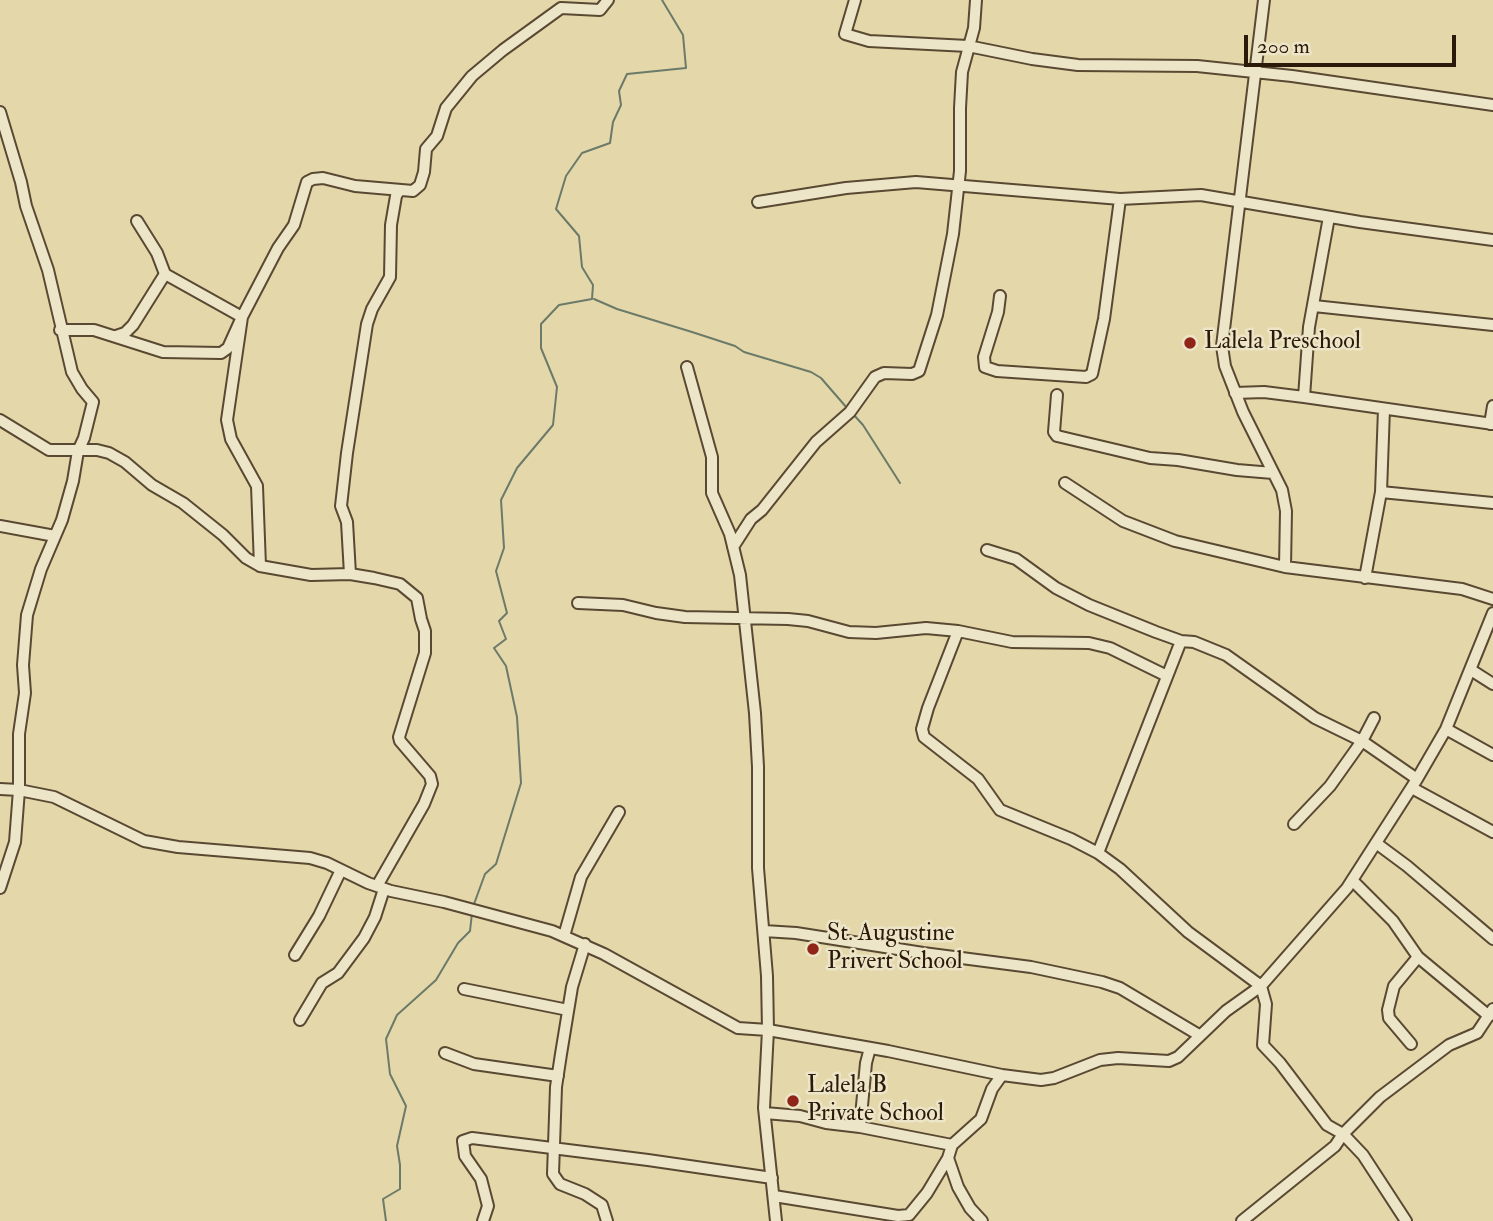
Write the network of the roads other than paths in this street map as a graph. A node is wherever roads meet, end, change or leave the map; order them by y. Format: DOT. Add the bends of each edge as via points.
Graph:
graph roads {
  1 [pos="608,0"];
  2 [pos="855,0"];
  3 [pos="976,0"];
  4 [pos="1264,0"];
  5 [pos="968,46"];
  6 [pos="1256,74"];
  7 [pos="1493,105"];
  8 [pos="0,112"];
  9 [pos="959,186"];
  10 [pos="399,191"];
  11 [pos="1120,199"];
  12 [pos="1238,201"];
  13 [pos="758,202"];
  14 [pos="1329,217"];
  15 [pos="137,221"];
  16 [pos="1493,240"];
  17 [pos="165,274"];
  18 [pos="1000,296"];
  19 [pos="1314,306"];
  20 [pos="242,317"];
  21 [pos="1493,325"];
  22 [pos="60,330"];
  23 [pos="117,336"];
  24 [pos="687,367"];
  25 [pos="1236,393"];
  26 [pos="1057,395"];
  27 [pos="1304,397"];
  28 [pos="1493,406"];
  29 [pos="1384,409"];
  30 [pos="0,420"];
  31 [pos="1491,424"];
  32 [pos="78,451"];
  33 [pos="1273,473"];
  34 [pos="1065,484"];
  35 [pos="1381,492"];
  36 [pos="1493,503"];
  37 [pos="0,526"];
  38 [pos="55,536"];
  39 [pos="733,547"];
  40 [pos="987,550"];
  41 [pos="260,566"];
  42 [pos="1285,567"];
  43 [pos="350,574"];
  44 [pos="1365,578"];
  45 [pos="1493,598"];
  46 [pos="578,603"];
  47 [pos="1492,615"];
  48 [pos="745,620"];
  49 [pos="958,631"];
  50 [pos="1181,641"];
  51 [pos="1471,670"];
  52 [pos="1167,676"];
  53 [pos="1493,684"];
  54 [pos="1374,718"];
  55 [pos="1446,729"];
  56 [pos="1362,741"];
  57 [pos="1493,755"];
  58 [pos="1415,783"];
  59 [pos="0,789"];
  60 [pos="19,790"];
  61 [pos="619,812"];
  62 [pos="1294,824"];
  63 [pos="1493,832"];
  64 [pos="1376,843"];
  65 [pos="1098,853"];
  66 [pos="341,870"];
  67 [pos="1352,880"];
  68 [pos="381,887"];
  69 [pos="0,888"];
  70 [pos="764,930"];
  71 [pos="564,936"];
  72 [pos="1493,939"];
  73 [pos="585,944"];
  74 [pos="295,956"];
  75 [pos="1418,957"];
  76 [pos="1261,986"];
  77 [pos="464,989"];
  78 [pos="568,1010"];
  79 [pos="1491,1013"];
  80 [pos="300,1020"];
  81 [pos="768,1030"];
  82 [pos="1199,1035"];
  83 [pos="1411,1044"];
  84 [pos="870,1048"];
  85 [pos="445,1053"];
  86 [pos="1002,1075"];
  87 [pos="558,1076"];
  88 [pos="765,1113"];
  89 [pos="860,1127"];
  90 [pos="1343,1134"];
  91 [pos="952,1145"];
  92 [pos="553,1149"];
  93 [pos="948,1158"];
  94 [pos="772,1178"];
  95 [pos="774,1196"];
  96 [pos="911,1218"];
  97 [pos="483,1221"];
  98 [pos="607,1221"];
  99 [pos="776,1221"];
  100 [pos="982,1221"];
  101 [pos="1242,1221"];
  102 [pos="1406,1221"];
  1 -- 10 [label="street" via="600,10 561,8 472,76 452,99 437,136 426,149 420,185 413,191"];
  2 -- 5 [label="street" via="845,34 869,41"];
  3 -- 5 [label="street"];
  4 -- 6 [label="street"];
  5 -- 6 [label="street" via="1054,62 1197,66"];
  5 -- 9 [label="street" via="962,72"];
  6 -- 7 [label="street"];
  6 -- 12 [label="street"];
  8 -- 22 [label="street" via="48,270"];
  9 -- 11 [label="street"];
  9 -- 13 [label="street" via="916,182"];
  9 -- 39 [label="street" via="947,272 919,371 875,377 850,412 816,442 751,519"];
  10 -- 20 [label="street" via="323,178 307,182 294,225"];
  10 -- 43 [label="street" via="391,225 390,277 367,324 347,453 341,506 347,522"];
  11 -- 12 [label="street" via="1201,195"];
  11 -- 18 [label="street" via="1092,374 985,367"];
  12 -- 14 [label="street"];
  12 -- 25 [label="street" via="1222,346"];
  14 -- 16 [label="street"];
  14 -- 19 [label="street"];
  15 -- 17 [label="street"];
  17 -- 20 [label="street"];
  17 -- 23 [label="street" via="133,326"];
  19 -- 21 [label="street"];
  19 -- 27 [label="street"];
  20 -- 23 [label="street" via="228,348 221,353 158,351"];
  20 -- 41 [label="street" via="227,420 231,439 257,486"];
  22 -- 23 [label="street" via="94,330"];
  22 -- 32 [label="street" via="72,372 93,402"];
  24 -- 39 [label="street" via="712,457 712,492"];
  25 -- 27 [label="street"];
  25 -- 33 [label="street"];
  26 -- 33 [label="street" via="1057,436 1150,458"];
  27 -- 29 [label="street"];
  28 -- 31 [label="street"];
  29 -- 31 [label="street"];
  29 -- 35 [label="street"];
  30 -- 32 [label="street" via="49,450"];
  32 -- 38 [label="street"];
  32 -- 41 [label="street" via="97,450 125,462"];
  33 -- 42 [label="street" via="1286,511"];
  34 -- 42 [label="street" via="1123,520 1175,541"];
  35 -- 36 [label="street"];
  35 -- 44 [label="street"];
  37 -- 38 [label="street"];
  38 -- 60 [label="street" via="27,615"];
  39 -- 48 [label="street"];
  40 -- 50 [label="street" via="1016,559 1089,605"];
  41 -- 43 [label="street" via="311,575"];
  42 -- 44 [label="street"];
  43 -- 68 [label="street" via="400,584 411,591 417,598 426,638 399,737 432,784"];
  44 -- 45 [label="street" via="1462,589"];
  46 -- 48 [label="street" via="614,603 685,617"];
  47 -- 51 [label="street"];
  48 -- 49 [label="street" via="798,620 849,632"];
  48 -- 70 [label="street" via="758,767 758,868"];
  49 -- 52 [label="street" via="1012,642 1099,645"];
  49 -- 65 [label="street" via="928,708 924,737 978,779 1000,810"];
  50 -- 52 [label="street"];
  50 -- 56 [label="street" via="1226,655 1315,718"];
  51 -- 53 [label="street"];
  51 -- 55 [label="street"];
  52 -- 65 [label="street"];
  54 -- 56 [label="street"];
  55 -- 57 [label="street"];
  55 -- 58 [label="street"];
  56 -- 58 [label="street"];
  56 -- 62 [label="street" via="1330,786"];
  58 -- 63 [label="street"];
  58 -- 64 [label="street"];
  59 -- 60 [label="street"];
  60 -- 66 [label="street" via="54,797 144,841 295,855"];
  60 -- 69 [label="street" via="15,842"];
  61 -- 71 [label="street" via="581,877"];
  64 -- 67 [label="street"];
  64 -- 72 [label="street"];
  65 -- 76 [label="street" via="1181,926"];
  66 -- 68 [label="street"];
  66 -- 74 [label="street"];
  67 -- 75 [label="street" via="1393,921"];
  67 -- 76 [label="street"];
  68 -- 71 [label="street"];
  68 -- 80 [label="street" via="375,917 364,938 338,973 322,983"];
  70 -- 81 [label="street"];
  70 -- 82 [label="street" via="1031,967 1102,982"];
  71 -- 73 [label="street"];
  73 -- 78 [label="street"];
  73 -- 81 [label="street" via="727,1024"];
  75 -- 79 [label="street"];
  75 -- 83 [label="street" via="1394,986 1388,1010"];
  76 -- 82 [label="street"];
  76 -- 90 [label="street" via="1266,1004 1263,1045 1327,1125"];
  77 -- 78 [label="street"];
  78 -- 87 [label="street"];
  79 -- 90 [label="street" via="1477,1033 1449,1045 1380,1097"];
  81 -- 84 [label="street"];
  81 -- 88 [label="street"];
  82 -- 86 [label="street" via="1168,1061 1100,1060 1041,1080"];
  84 -- 86 [label="street"];
  84 -- 89 [label="street"];
  85 -- 87 [label="street" via="474,1064"];
  86 -- 91 [label="street" via="981,1119"];
  87 -- 92 [label="street"];
  88 -- 89 [label="street"];
  88 -- 94 [label="street"];
  89 -- 91 [label="street"];
  90 -- 101 [label="street" via="1308,1170"];
  90 -- 102 [label="street" via="1363,1155"];
  91 -- 93 [label="street"];
  92 -- 94 [label="street"];
  92 -- 97 [label="street" via="496,1140 463,1141 465,1156 481,1179 488,1206"];
  92 -- 98 [label="street" via="555,1179 602,1205"];
  93 -- 96 [label="street"];
  93 -- 100 [label="street" via="958,1187"];
  94 -- 95 [label="street"];
  95 -- 96 [label="street"];
  95 -- 99 [label="street"];
}
